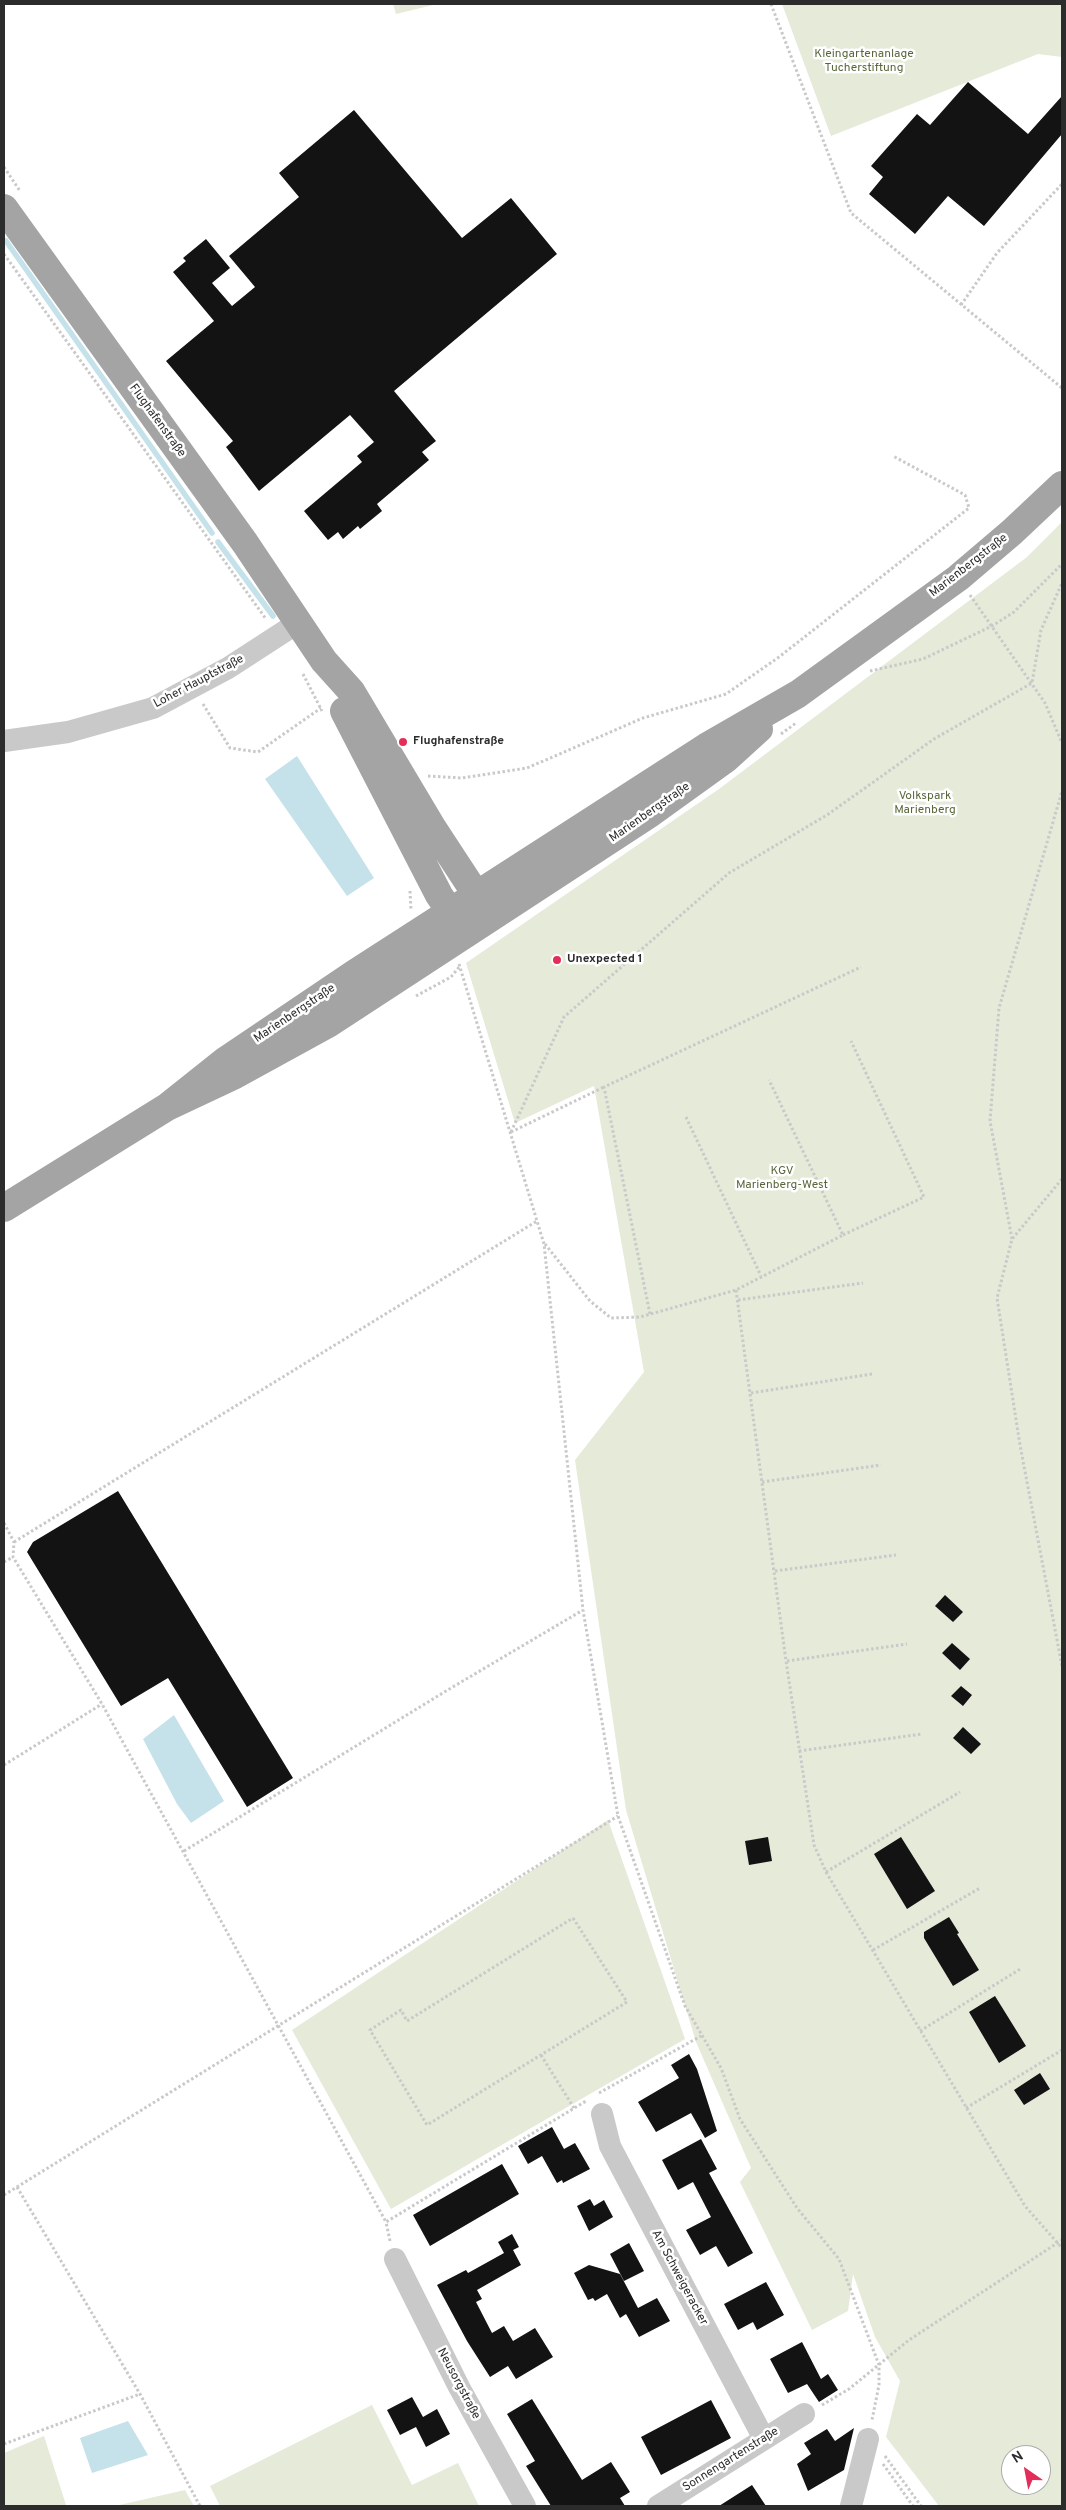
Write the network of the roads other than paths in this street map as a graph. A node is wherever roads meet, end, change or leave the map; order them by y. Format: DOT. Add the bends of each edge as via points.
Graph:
graph roads {
  1 [pos="4,208"];
  2 [pos="1062,484"];
  3 [pos="289,629"];
  4 [pos="311,663"];
  5 [pos="798,694"];
  6 [pos="4,741"];
  7 [pos="477,894"];
  8 [pos="449,912"];
  9 [pos="491,918"];
  10 [pos="458,940"];
  11 [pos="167,1107"];
  12 [pos="4,1208"];
  13 [pos="602,2114"];
  14 [pos="395,2259"];
  15 [pos="804,2414"];
  16 [pos="764,2439"];
  17 [pos="868,2439"];
  18 [pos="525,2506"];
  19 [pos="658,2506"];
  20 [pos="851,2506"];
  1 -- 3 [label="main road, Flughafenstraße"];
  2 -- 5 [label="main road, Marienbergstraße" via="958,578"];
  3 -- 4 [label="main road, Flughafenstraße"];
  3 -- 6 [label="street, Loher Hauptstraße" via="228,668 143,710 68,732"];
  4 -- 7 [label="main road, Flughafenstraße" via="352,691 436,834"];
  4 -- 8 [label="main road, Flughafenstraße" via="328,708"];
  5 -- 7 [label="main road, Marienbergstraße" via="706,747"];
  5 -- 9 [label="main road, Marienbergstraße" via="726,759 690,786"];
  7 -- 8 [label="main road, Marienbergstraße"];
  7 -- 9 [label="main road"];
  8 -- 10 [label="main road, Flughafenstraße"];
  8 -- 11 [label="main road, Marienbergstraße" via="226,1060"];
  9 -- 10 [label="main road, Marienbergstraße"];
  10 -- 11 [label="main road, Marienbergstraße" via="328,1024 235,1075"];
  11 -- 12 [label="main road, Marienbergstraße"];
  13 -- 16 [label="street, Am Schweigeracker" via="610,2146"];
  14 -- 18 [label="street, Neusorgstraße" via="459,2387"];
  15 -- 16 [label="street, Sonnengartenstraße"];
  16 -- 19 [label="street, Sonnengartenstraße"];
  17 -- 20 [label="street"];
}
